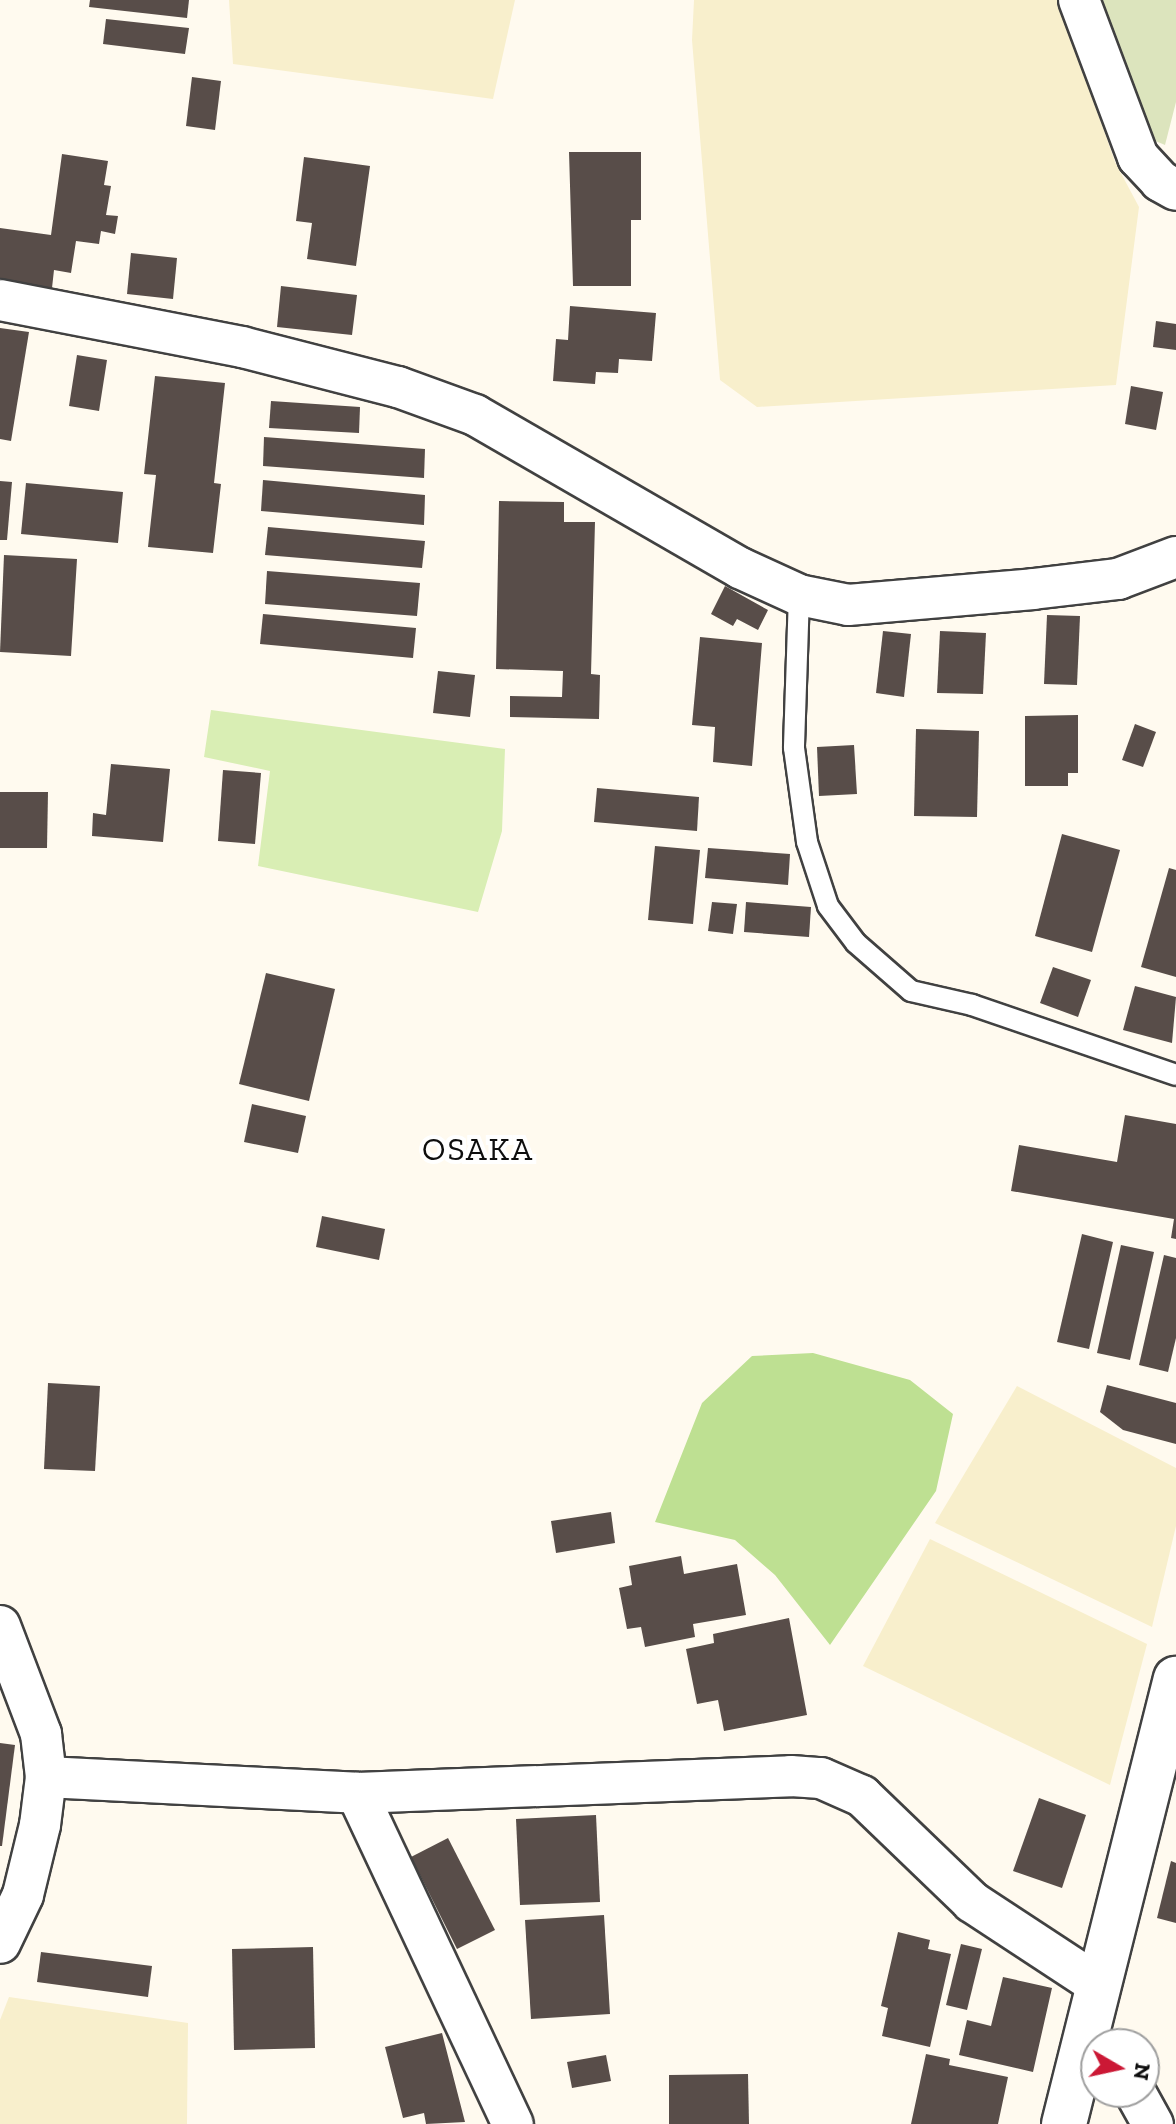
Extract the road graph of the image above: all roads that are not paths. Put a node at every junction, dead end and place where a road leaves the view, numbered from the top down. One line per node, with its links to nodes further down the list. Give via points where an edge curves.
1 (1079, 0): 2 (street, via 1138,157)
2 (1176, 190)
3 (0, 300): 5 (street, via 242,347 398,387 462,410 740,568)
4 (1176, 557): 5 (street, via 1118,579 1033,589 848,605)
5 (799, 595): 6 (lane, via 794,748 807,842 828,906 856,943 911,991 972,1005)
6 (1176, 1075)
7 (0, 1626): 9 (street, via 41,1734)
8 (1176, 1679): 12 (street)
9 (46, 1777): 10 (street); 11 (street, via 23,1895)
10 (357, 1793): 12 (street, via 821,1778 862,1796); 13 (street)
11 (0, 1943)
12 (1096, 2017): 14 (street)
13 (513, 2124)
14 (1064, 2124)

